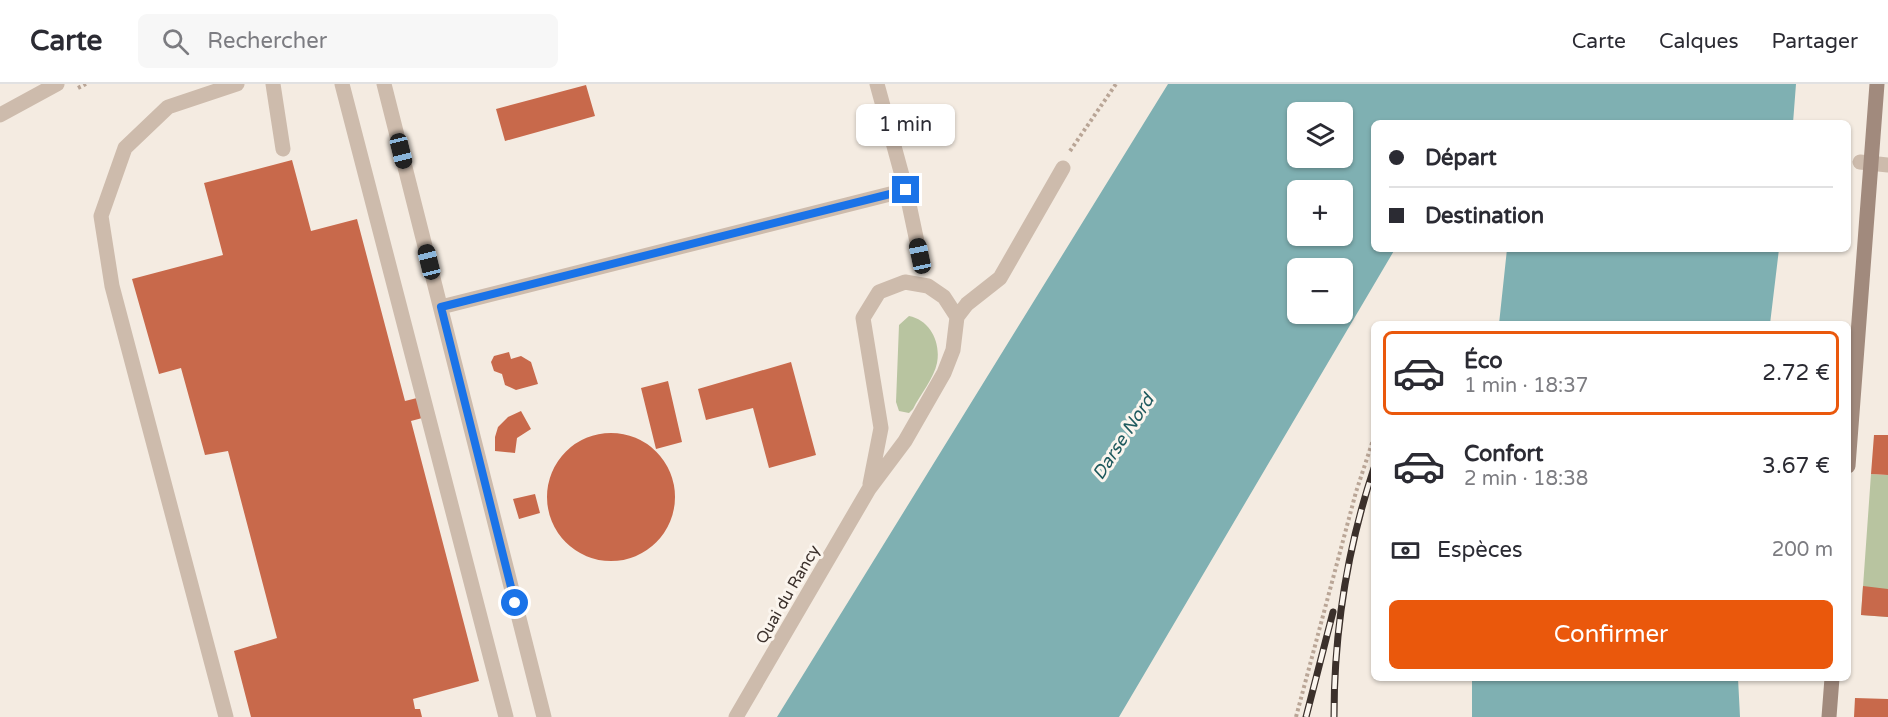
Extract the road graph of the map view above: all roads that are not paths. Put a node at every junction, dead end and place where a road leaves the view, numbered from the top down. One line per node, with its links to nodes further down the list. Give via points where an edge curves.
1 (57, 84): 8 (street)
2 (237, 84): 20 (street, via 168,107 125,148 101,216 112,286)
3 (273, 84): 9 (street)
4 (384, 84): 15 (street)
5 (877, 84): 13 (street)
6 (1877, 84): 11 (street)
7 (340, 85): 21 (street)
8 (0, 115)
9 (283, 149)
10 (1065, 161): 16 (street, via 1000,278)
11 (1865, 163): 12 (street); 17 (street)
12 (1888, 165)
13 (906, 190): 14 (street); 15 (street)
14 (920, 256)
15 (441, 307): 22 (street)
16 (957, 317): 18 (street, Quai du Rancy, via 953,350 944,373 905,441); 18 (street, Quai du Rancy, via 944,297 928,286 905,282 879,292 863,318 881,429)
17 (1851, 413)
18 (869, 489): 23 (street, Quai du Rancy)
19 (1832, 681): 24 (street)
20 (226, 717)
21 (506, 717)
22 (544, 717)
23 (736, 717)
24 (1829, 717)

